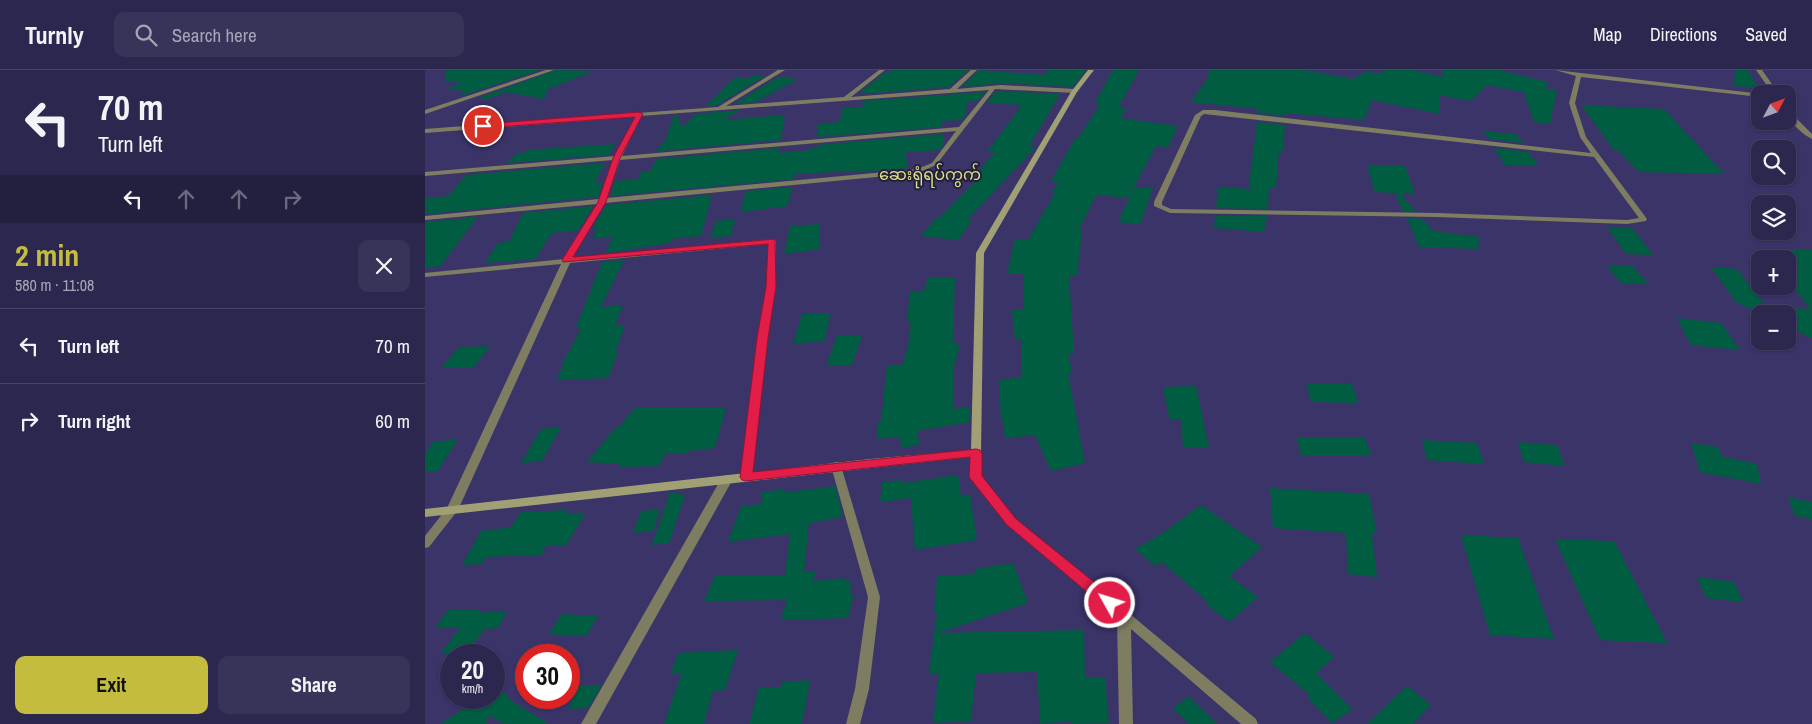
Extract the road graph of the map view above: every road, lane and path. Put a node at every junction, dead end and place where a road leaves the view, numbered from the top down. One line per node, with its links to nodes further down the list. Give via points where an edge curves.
1 (551, 70): 16 (street)
2 (782, 70): 15 (street)
3 (882, 70): 14 (street)
4 (974, 70): 11 (street)
5 (1091, 70): 12 (street)
6 (1558, 70): 8 (street)
7 (1759, 70): 9 (street)
8 (1579, 74): 13 (street); 22 (street, via 1572,103 1583,138)
9 (1770, 85)
10 (994, 87): 11 (street); 12 (street); 19 (street)
11 (952, 90): 14 (street)
12 (1075, 91): 29 (street, via 980,253)
13 (1751, 95)
14 (845, 98): 15 (street)
15 (719, 108): 17 (street)
16 (425, 112)
17 (639, 114): 20 (street); 23 (street)
18 (1796, 122): 21 (street)
19 (961, 129): 23 (street); 25 (street, via 934,164 918,171)
20 (425, 131)
21 (1812, 136)
22 (1595, 154): 22 (street, via 1643,219 1627,222 1170,211 1158,206 1197,115 1207,112)
23 (617, 158): 24 (street); 25 (street)
24 (425, 174)
25 (602, 202): 26 (street); 27 (street)
26 (425, 218)
27 (567, 260): 28 (street); 31 (street, via 772,240 771,287); 33 (street)
28 (425, 276)
29 (976, 453): 30 (street); 36 (street, via 975,477 1012,522)
30 (836, 466): 31 (street); 38 (street, via 874,597 862,689)
31 (746, 477): 32 (street)
32 (727, 479): 33 (street); 37 (street)
33 (452, 510): 34 (street); 35 (street)
34 (425, 513)
35 (425, 544)
36 (1124, 615): 39 (street); 40 (street)
37 (588, 724)
38 (853, 724)
39 (1126, 724)
40 (1251, 724)

